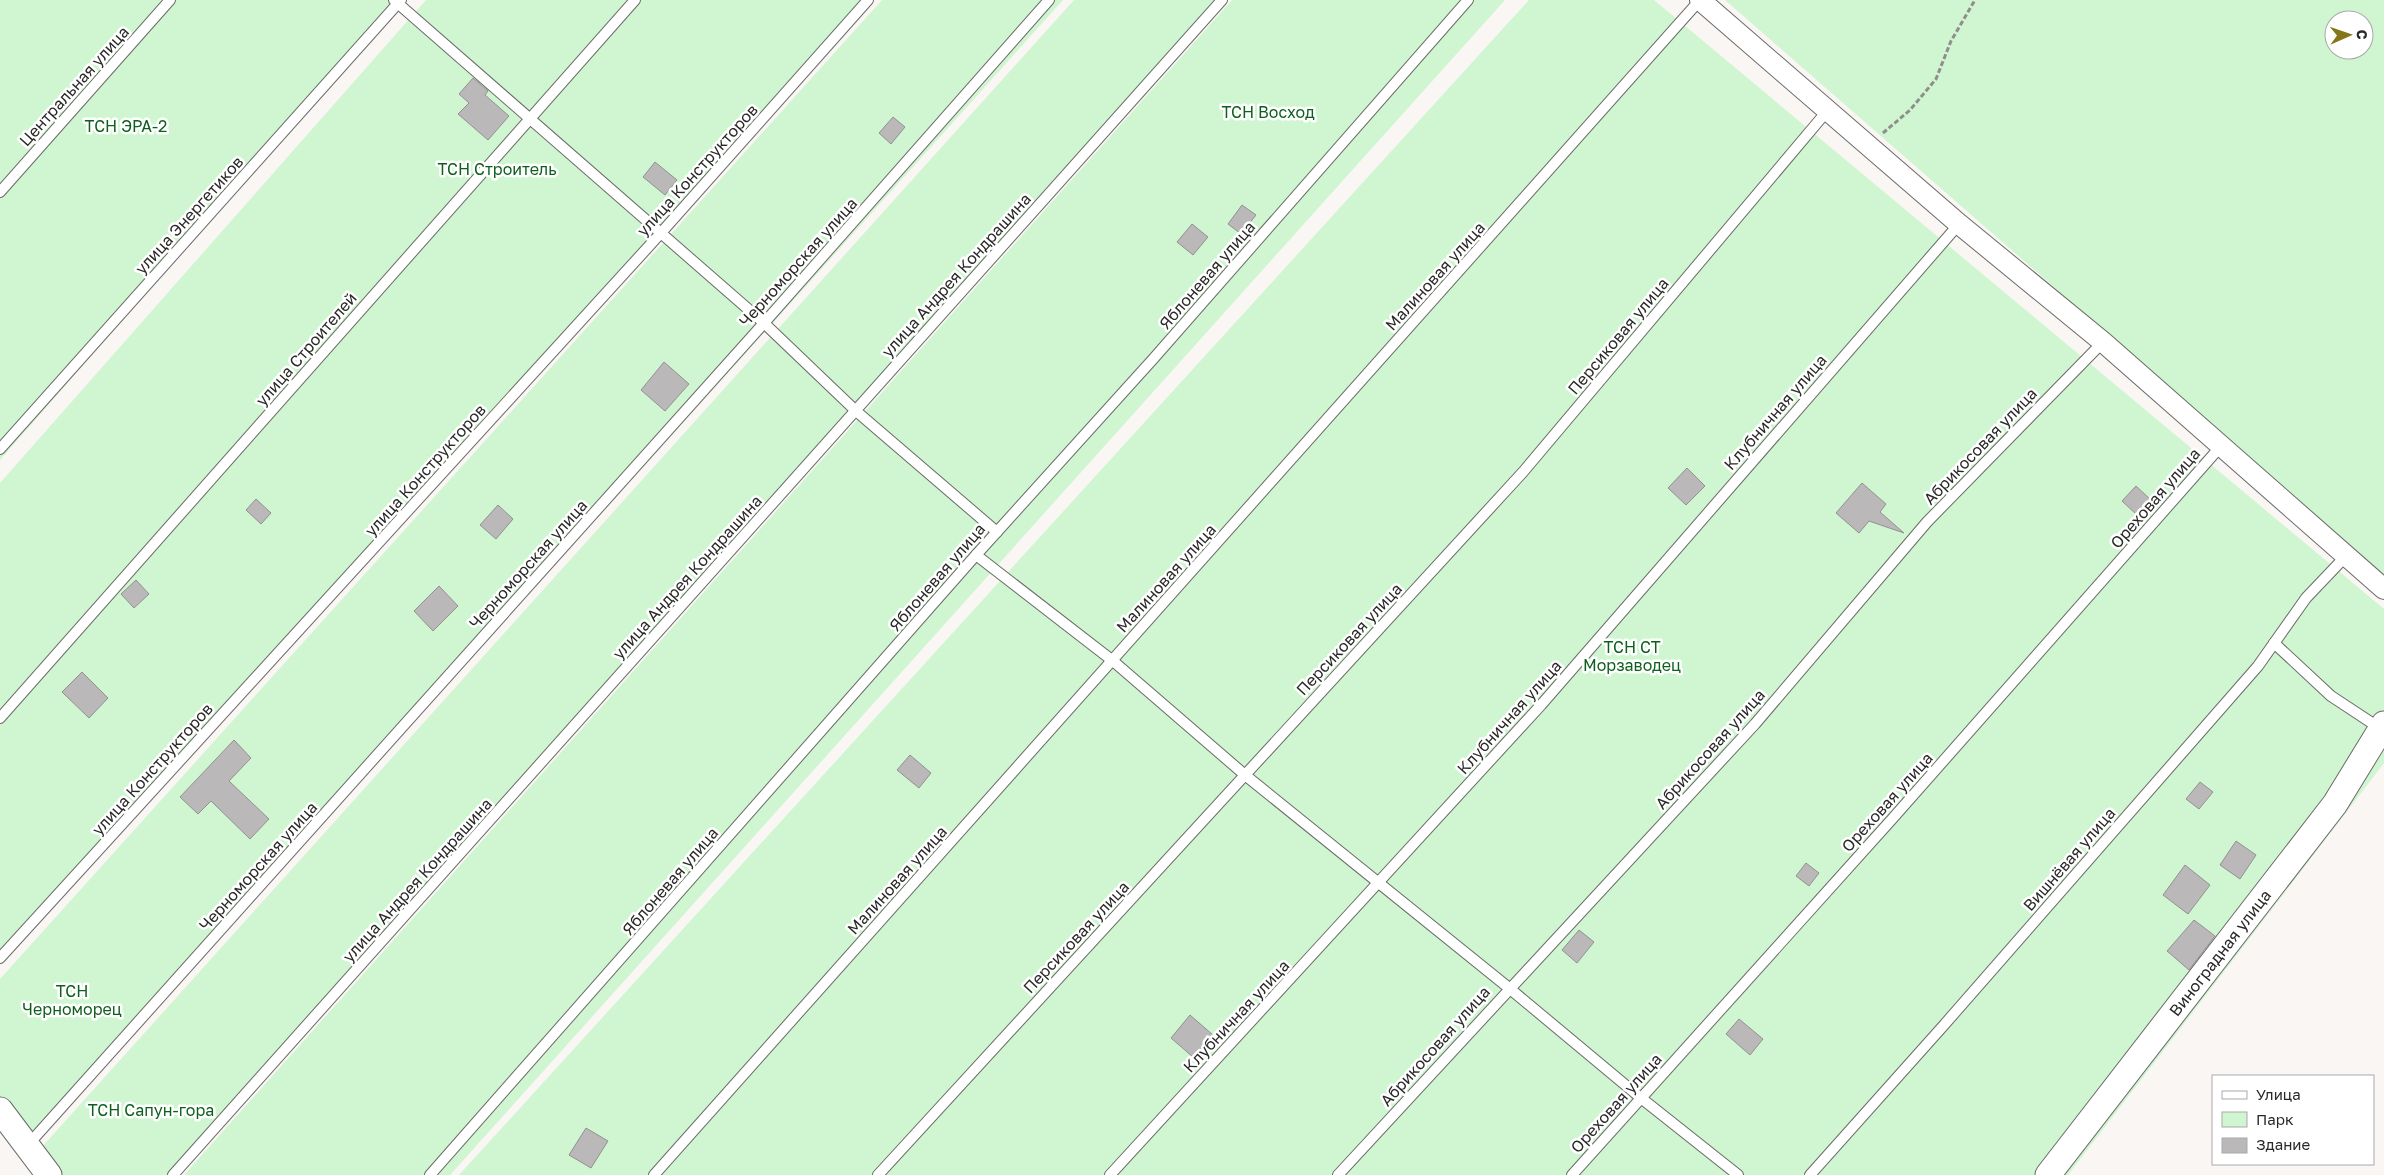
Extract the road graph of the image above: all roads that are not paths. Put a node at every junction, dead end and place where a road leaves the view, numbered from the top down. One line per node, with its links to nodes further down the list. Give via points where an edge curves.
1 (170, 0): 11 (lane, Центральная улица)
2 (635, 0): 10 (lane, улица Строителей)
3 (868, 0): 13 (lane, улица Конструкторов)
4 (1050, 0): 14 (lane, Черноморская улица)
5 (1222, 0): 16 (lane, улица Андрея Кондрашина)
6 (1468, 0): 19 (lane, Яблоневая улица)
7 (1700, 0): 9 (street); 24 (lane, Малиновая улица)
8 (397, 1): 10 (lane); 18 (lane, улица Энергетиков)
9 (1828, 110): 12 (street); 27 (lane, Персиковая улица, via 1523,472)
10 (530, 118): 13 (lane); 25 (lane, улица Строителей)
11 (0, 192)
12 (1959, 224): 15 (street); 28 (lane, Клубничная улица, via 1541,704)
13 (660, 234): 14 (lane); 29 (lane, улица Конструкторов)
14 (764, 323): 16 (lane); 33 (lane, Черноморская улица)
15 (2102, 342): 17 (street); 30 (lane, Абрикосовая улица, via 1927,522 1755,724)
16 (856, 411): 19 (lane); 35 (lane, улица Андрея Кондрашина)
17 (2221, 446): 21 (street); 31 (lane, Ореховая улица)
18 (0, 449)
19 (998, 532): 20 (lane, Яблоневая улица)
20 (976, 555): 24 (lane); 36 (lane, Яблоневая улица)
21 (2345, 557): 22 (street); 23 (lane, Вишнёвая улица, via 2306,598)
22 (2384, 589)
23 (2274, 643): 26 (lane, via 2331,696); 43 (lane, Вишнёвая улица, via 2258,666)
24 (1113, 660): 27 (lane); 37 (lane, Малиновая улица)
25 (0, 718)
26 (2382, 726): 44 (street, Виноградная улица, via 2335,804)
27 (1245, 775): 28 (lane); 38 (lane, Персиковая улица)
28 (1378, 882): 30 (lane); 39 (lane, Клубничная улица)
29 (0, 958)
30 (1509, 988): 31 (lane); 40 (lane, Абрикосовая улица)
31 (1641, 1098): 41 (lane, Ореховая улица); 42 (lane)
32 (0, 1110): 33 (street)
33 (28, 1146): 34 (street)
34 (49, 1175)
35 (173, 1175)
36 (430, 1175)
37 (654, 1175)
38 (878, 1175)
39 (1110, 1175)
40 (1338, 1175)
41 (1572, 1175)
42 (1738, 1175)
43 (1810, 1175)
44 (2048, 1175)

